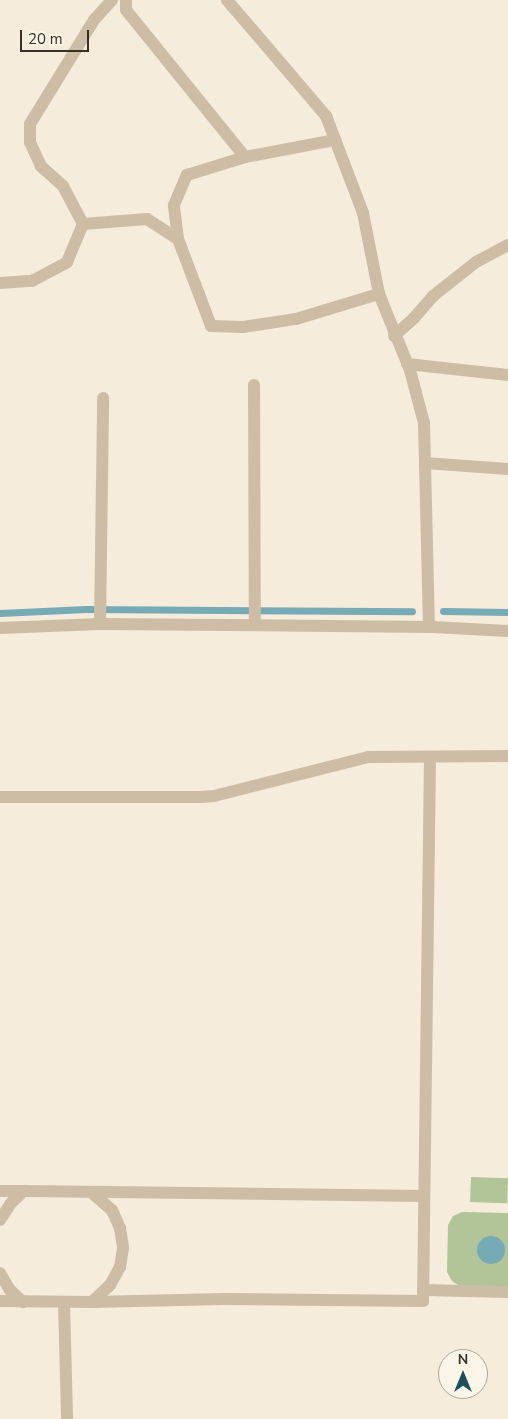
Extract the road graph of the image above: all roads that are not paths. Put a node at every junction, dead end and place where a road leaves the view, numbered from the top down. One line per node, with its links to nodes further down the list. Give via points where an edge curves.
1 (112, 0): 6 (street, via 94,20 30,124 30,142 41,166 62,186)
2 (126, 0): 5 (street, via 126,10)
3 (227, 0): 4 (street, via 326,116)
4 (335, 140): 5 (street); 10 (street, via 363,213)
5 (245, 157): 7 (street, via 187,175 174,205)
6 (83, 224): 7 (street, via 147,219); 9 (street, via 67,262 32,281)
7 (178, 239): 10 (street, via 211,326 243,326 296,319)
8 (508, 245): 11 (street, via 476,262 432,296)
9 (0, 284)
10 (379, 294): 11 (street)
11 (394, 336): 12 (street)
12 (407, 364): 13 (street); 16 (street, via 424,423)
13 (508, 376)
14 (254, 385): 19 (street)
15 (103, 398): 18 (street)
16 (425, 463): 17 (street); 20 (street)
17 (508, 469)
18 (100, 614): 19 (street); 21 (street)
19 (256, 615): 20 (street)
20 (429, 627): 22 (street)
21 (0, 628)
22 (508, 630)
23 (508, 756): 24 (street)
24 (430, 758): 25 (street, via 368,757 214,796); 29 (street)
25 (0, 797)
26 (0, 1191): 27 (street)
27 (24, 1191): 28 (street); 30 (street)
28 (91, 1192): 29 (street); 37 (street, via 112,1210 120,1228 123,1248 120,1267 110,1285)
29 (424, 1196): 32 (street)
30 (0, 1220)
31 (0, 1273): 35 (street, via 10,1290)
32 (423, 1290): 33 (street); 37 (street, via 423,1301 224,1299)
33 (508, 1292)
34 (0, 1301): 35 (street)
35 (23, 1302): 36 (street)
36 (64, 1302): 37 (street); 38 (street)
37 (92, 1302)
38 (67, 1419)

